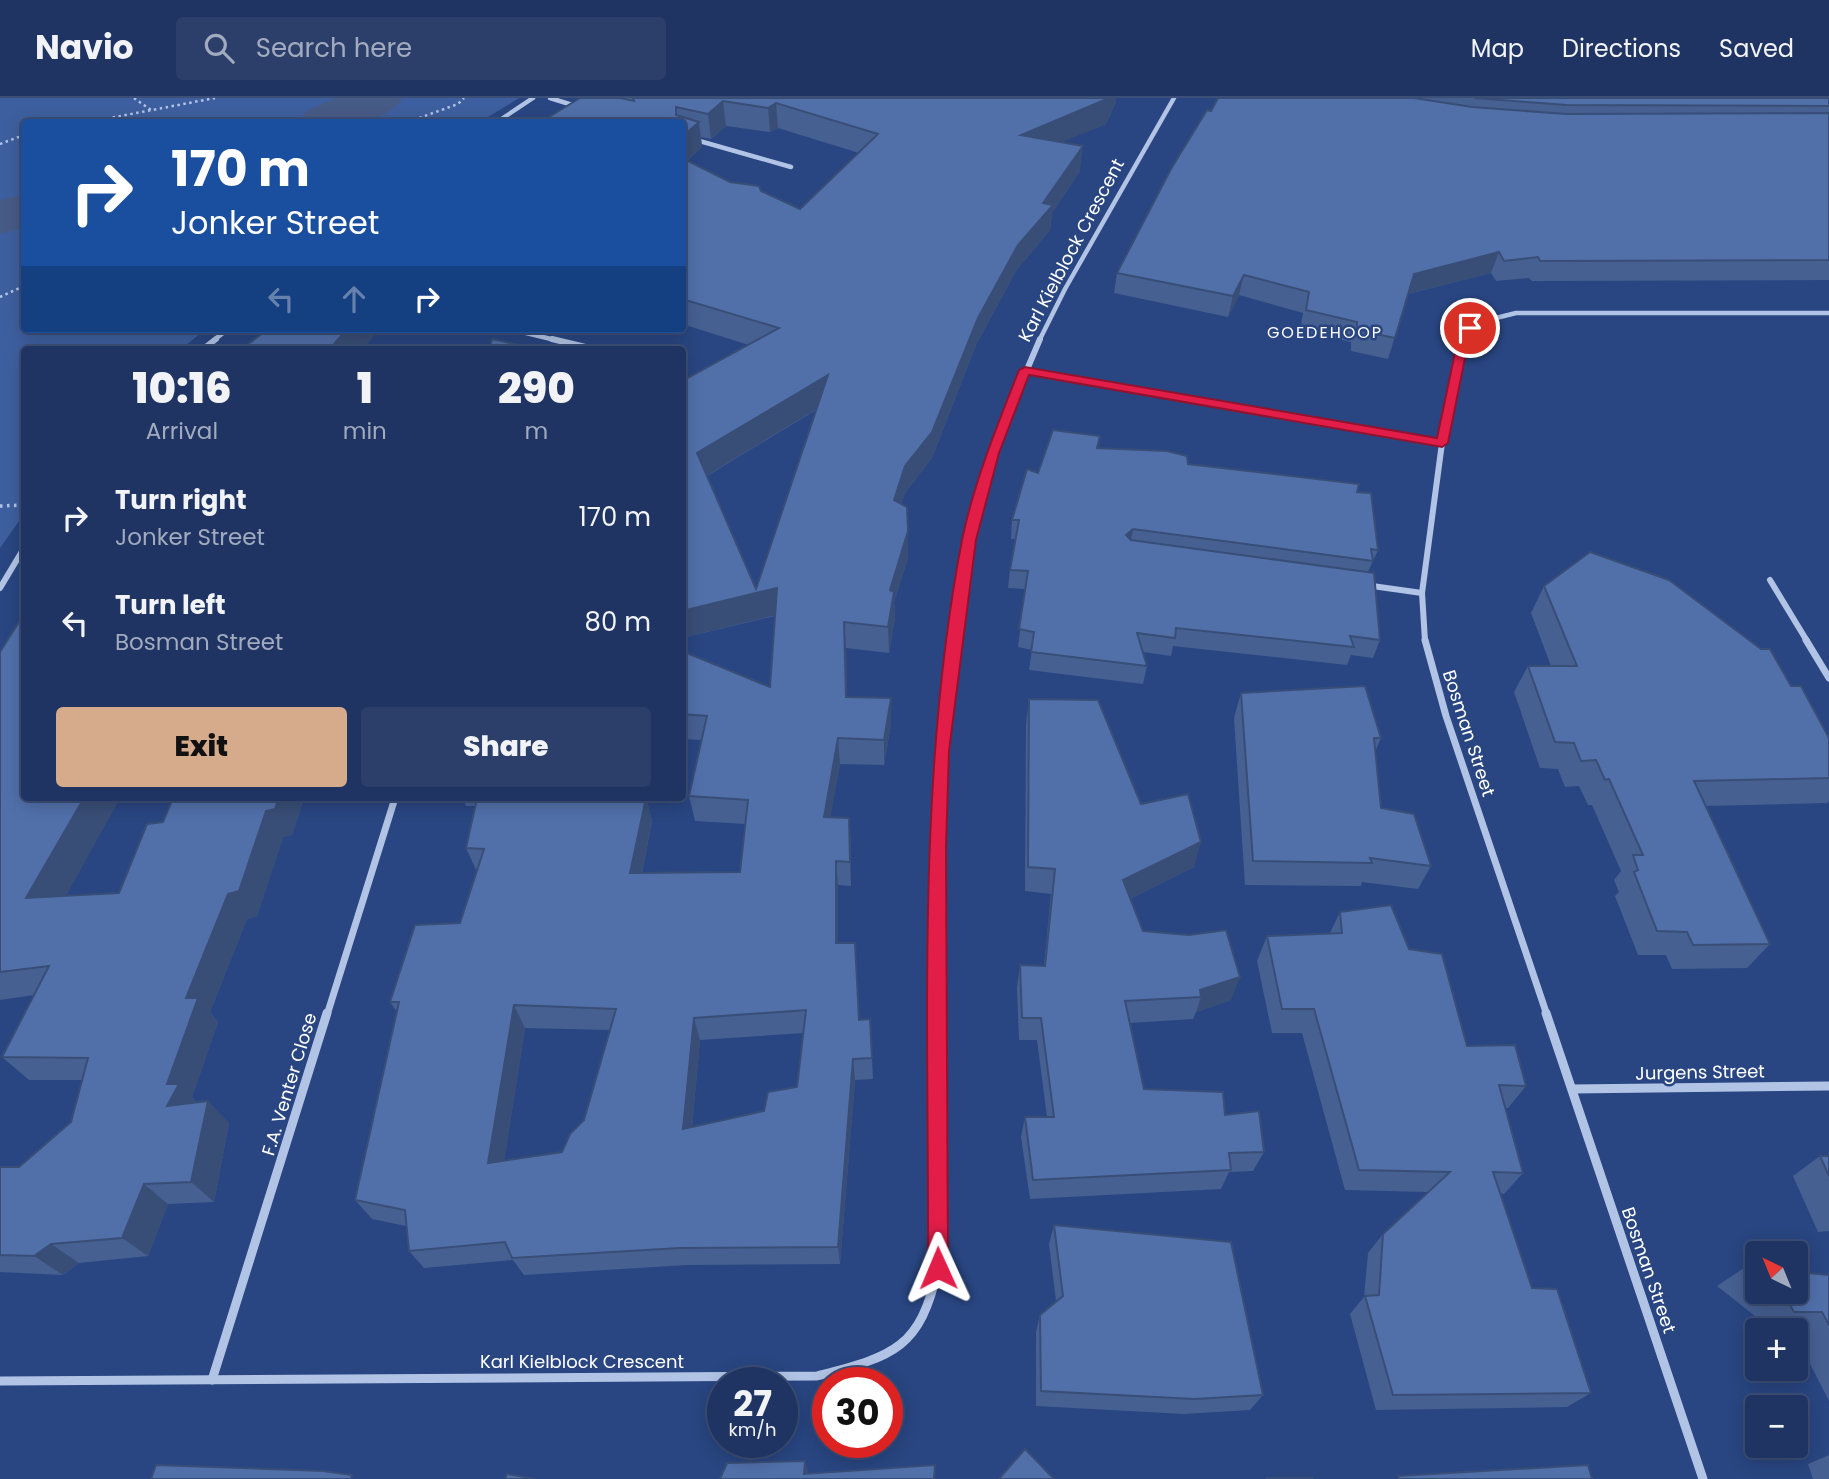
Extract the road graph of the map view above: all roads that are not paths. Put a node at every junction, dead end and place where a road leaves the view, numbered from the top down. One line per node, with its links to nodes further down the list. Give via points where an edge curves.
1 (533, 98): 5 (street)
2 (550, 98): 4 (street)
3 (1174, 98): 13 (street, Karl Kielblock Crescent, via 1065,289)
4 (583, 108)
5 (502, 119)
6 (686, 137): 7 (street)
7 (791, 167)
8 (1829, 313): 14 (street, Bosman Street, via 1526,312 1491,317 1465,335)
9 (223, 333): 11 (street)
10 (527, 333): 12 (street)
11 (207, 346)
12 (581, 346)
13 (1025, 370): 14 (street); 24 (street, Karl Kielblock Crescent, via 992,453 969,540 941,751 938,1268 928,1311 904,1344 865,1363 817,1376)
14 (1442, 443): 19 (street, Bosman Street)
15 (21, 553): 18 (street)
16 (1770, 579): 20 (street)
17 (1355, 584): 19 (street)
18 (0, 588)
19 (1422, 593): 23 (street, Bosman Street, via 1426,650)
20 (1829, 678)
21 (394, 801): 24 (street, F.A. Venter Close)
22 (1829, 1086): 23 (street, Jurgens Street)
23 (1572, 1090): 26 (street, Bosman Street)
24 (212, 1380): 25 (street, Karl Kielblock Crescent)
25 (0, 1381)
26 (1703, 1479)

